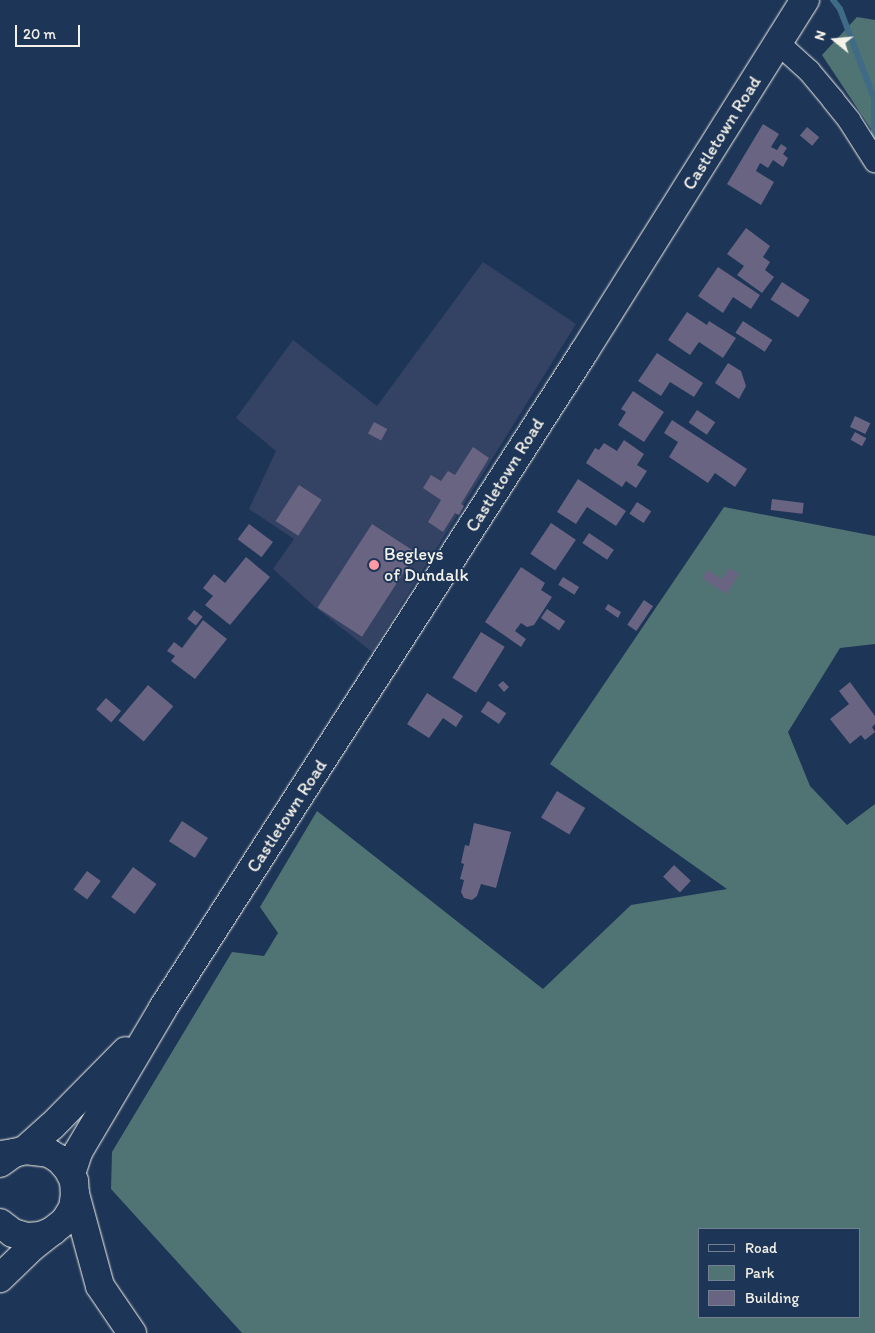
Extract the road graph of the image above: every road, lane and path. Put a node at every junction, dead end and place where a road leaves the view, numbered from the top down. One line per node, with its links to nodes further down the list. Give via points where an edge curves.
1 (805, 0): 2 (main road, Castletown Road)
2 (778, 43): 3 (street, via 833,100); 4 (main road, Castletown Road)
3 (875, 160)
4 (153, 1024): 5 (main road, Castletown Road, via 52,1126); 6 (main road, Castletown Road, via 78,1152)
5 (10, 1155): 6 (main road, via 49,1152 59,1159)
6 (73, 1184): 8 (main road, Castletown Road, via 72,1208); 10 (main road, via 100,1286)
7 (0, 1223): 8 (main road, via 13,1233 27,1236 42,1236)
8 (55, 1230): 9 (main road, Castletown Road)
9 (0, 1278)
10 (132, 1333)

